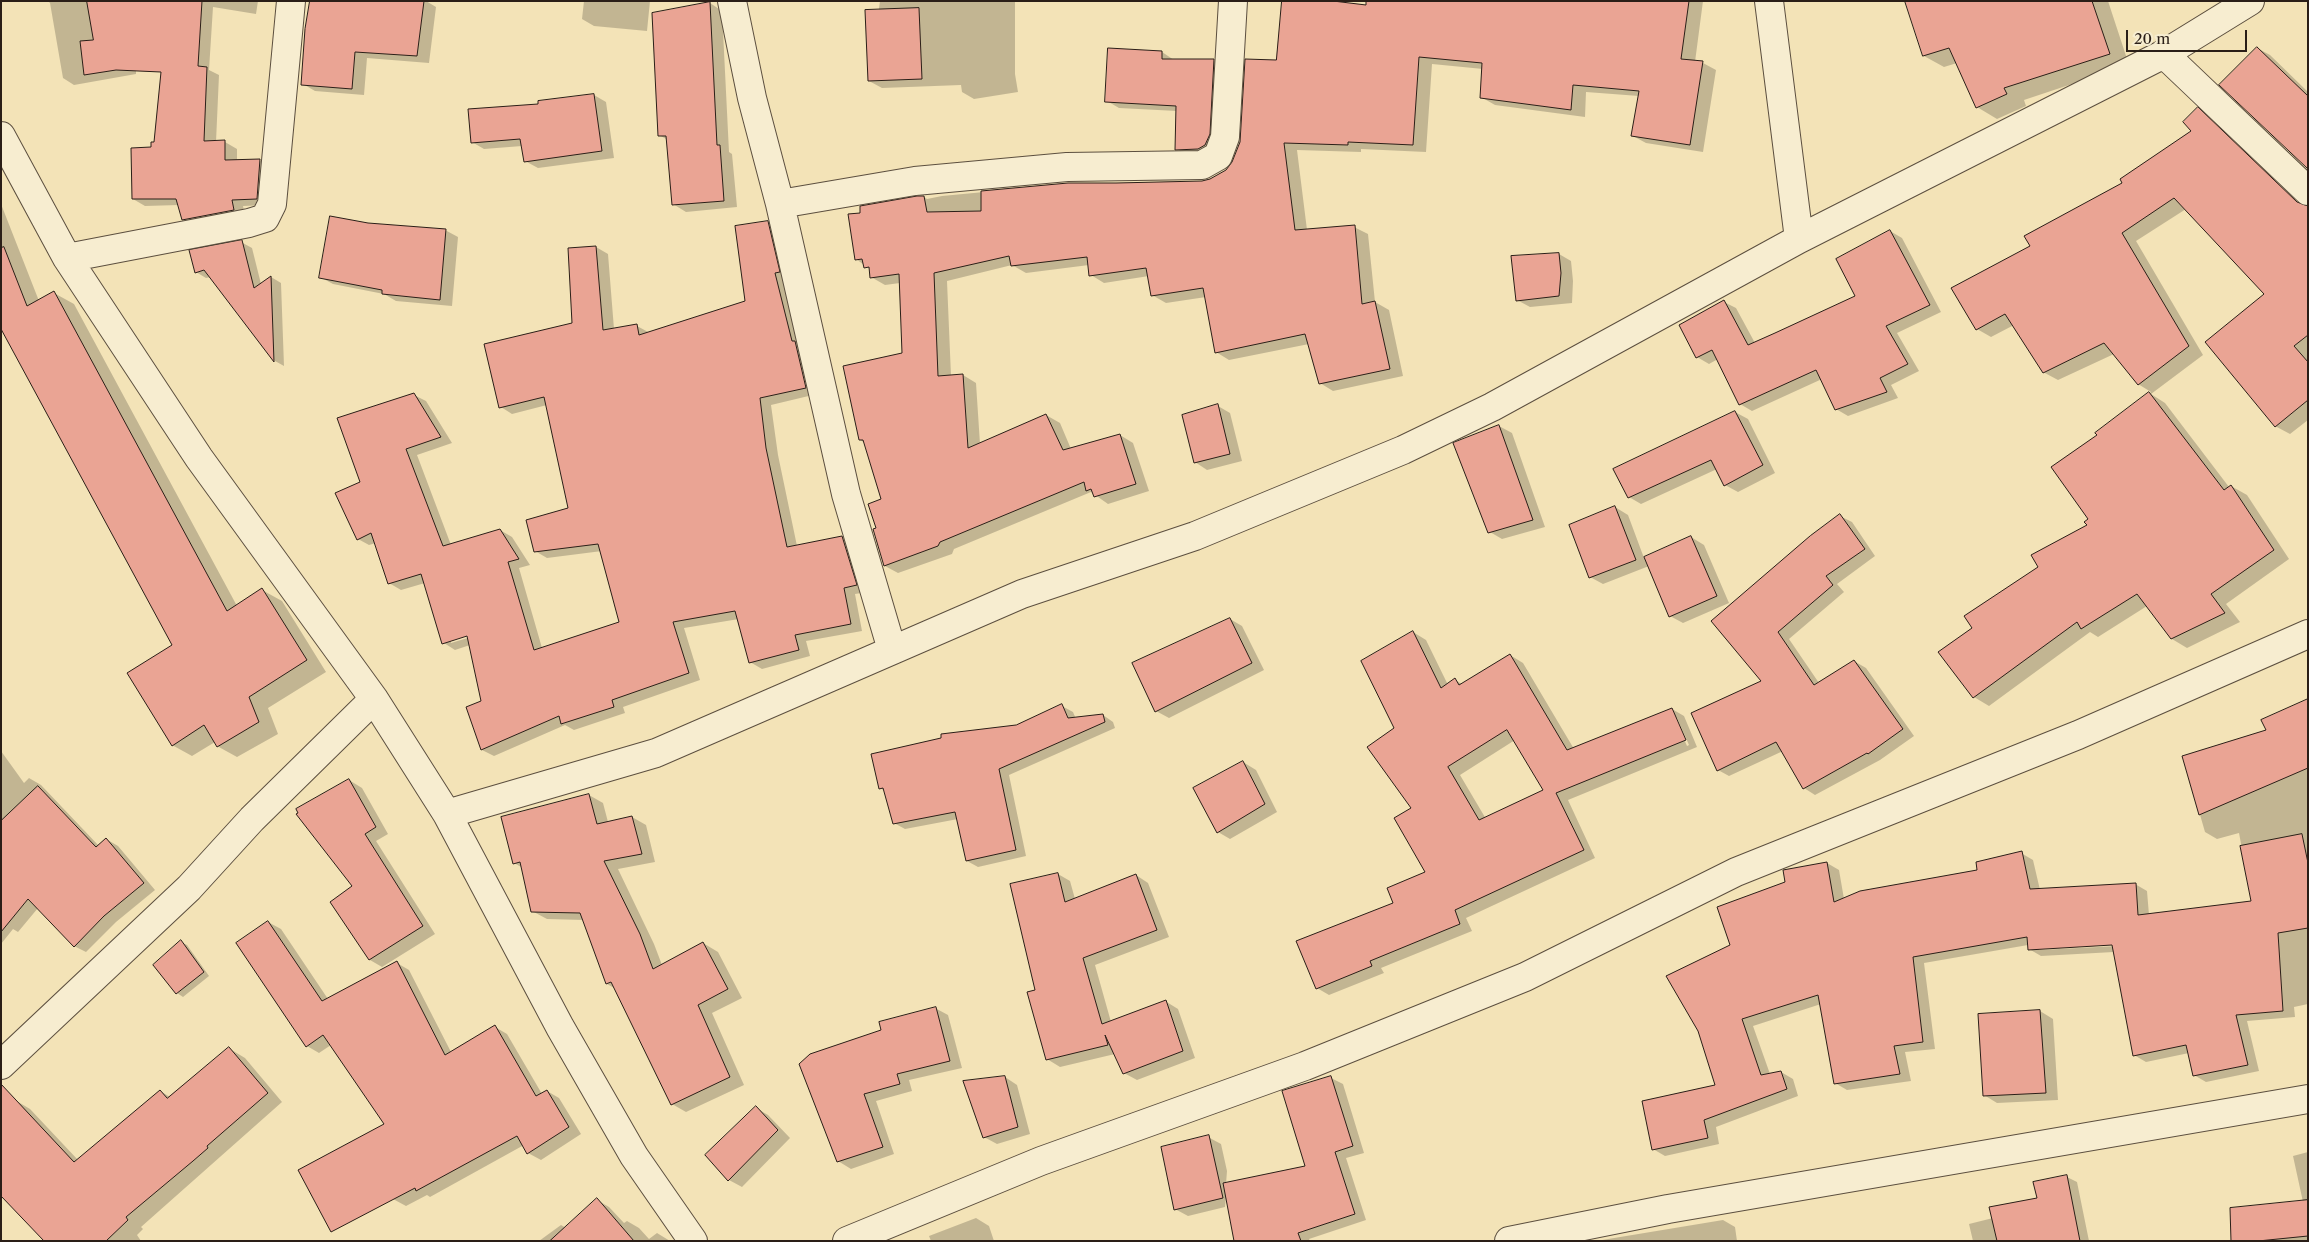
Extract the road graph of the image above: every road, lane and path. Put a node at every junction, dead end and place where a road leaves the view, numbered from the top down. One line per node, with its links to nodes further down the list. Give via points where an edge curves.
1 (291, 1): 11 (street, via 272,204 265,218)
2 (732, 1): 9 (street, via 752,98)
3 (1233, 1): 9 (street, via 1225,137 1218,156 1202,164 1067,167 916,181)
4 (1769, 1): 10 (street)
5 (2250, 1): 6 (street)
6 (2164, 54): 8 (street); 10 (street)
7 (1, 136): 11 (street)
8 (2308, 191)
9 (780, 204): 13 (street, via 846,494)
10 (1799, 239): 13 (street, via 1492,407 1403,450 1195,536 1022,594)
11 (67, 258): 14 (street, via 199,458)
12 (2308, 634): 19 (street, via 2078,734 1736,872 1525,977 1305,1066 1041,1162)
13 (892, 650): 15 (street, via 656,753)
14 (374, 699): 15 (street); 16 (street, via 252,819 189,888)
15 (447, 814): 18 (street, via 560,1027 634,1156)
16 (1, 1065)
17 (2308, 1099): 20 (street, via 1677,1207)
18 (693, 1241)
19 (847, 1241)
20 (1509, 1241)

